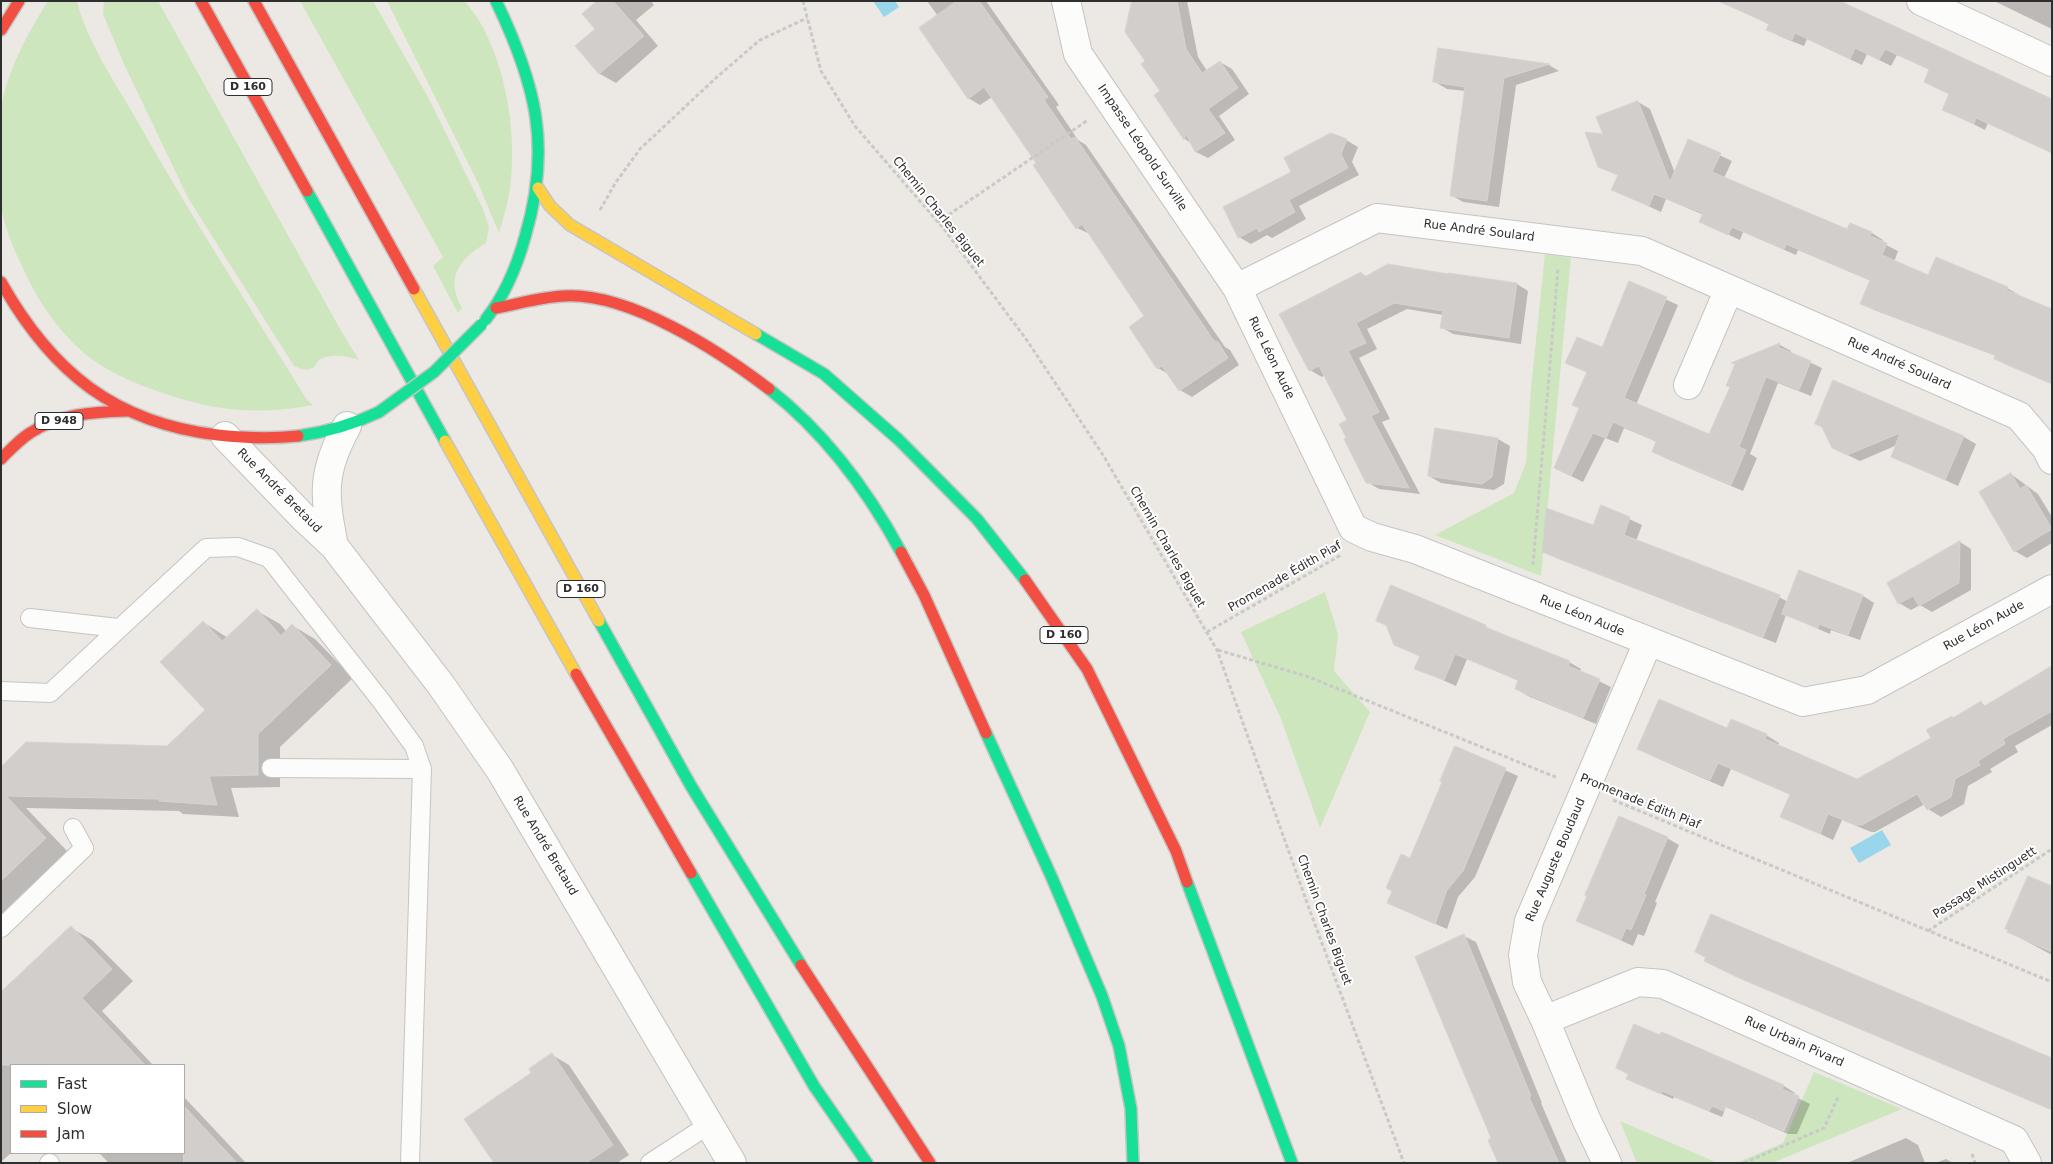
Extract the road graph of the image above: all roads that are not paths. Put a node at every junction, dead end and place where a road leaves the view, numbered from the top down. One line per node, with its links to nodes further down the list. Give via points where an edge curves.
1 (19, 1): 7 (highway)
2 (201, 1): 35 (highway, D 160, via 546,623 814,1086)
3 (254, 1): 36 (highway, D 160, via 690,786 858,1056)
4 (496, 1): 9 (highway, via 508,24 533,103 540,144)
5 (1066, 1): 11 (street, Impasse Léopold Surville, via 1078,54)
6 (1921, 1): 8 (street)
7 (1, 30)
8 (2052, 62)
9 (538, 188): 13 (highway, via 515,268); 38 (highway, D 160, via 550,206 570,225 824,374 899,440 977,519 1026,581 1087,669 1176,850)
10 (1, 282): 15 (highway, via 25,322 48,350 96,392)
11 (1237, 288): 12 (street, Rue André Soulard, via 1377,218 1642,251); 24 (street, Rue Léon Aude, via 1354,528)
12 (1729, 289): 14 (street); 19 (street, Rue André Soulard, via 2019,416)
13 (496, 308): 16 (highway, bridge, via 462,348 437,371 378,412); 37 (highway, via 564,296 592,298 617,304 664,323 708,347 791,407 868,496 928,604 1102,996 1118,1046 1131,1109)
14 (1688, 384)
15 (128, 411): 17 (highway, via 167,425); 18 (highway, D 948, via 96,412 52,422 30,433)
16 (347, 426): 17 (highway, via 306,436); 20 (street, Rue André Bretaud, via 326,482 326,504)
17 (225, 436): 20 (street, Rue André Bretaud)
18 (1, 459)
19 (2052, 460)
20 (334, 546): 31 (street, Rue André Bretaud, via 441,685 500,770)
21 (2052, 589): 24 (street, Rue Léon Aude, via 1867,690 1803,702)
22 (30, 618): 23 (lane)
23 (118, 628): 25 (lane, via 50,693); 27 (lane, via 206,548 238,547 269,558 414,746)
24 (1648, 642): 30 (street, Rue Auguste Boudaud, via 1530,920 1522,955 1527,982)
25 (1, 691)
26 (271, 768): 27 (lane)
27 (422, 769): 32 (lane)
28 (73, 828): 29 (lane, via 84,848)
29 (1, 928)
30 (1545, 1020): 39 (street, Rue Auguste Boudaud); 40 (street, Rue Urbain Pivard, via 1638,982 1663,984 2014,1140)
31 (710, 1124): 33 (lane); 34 (street, Rue André Bretaud)
32 (410, 1163)
33 (650, 1163)
34 (732, 1163)
35 (867, 1163)
36 (930, 1163)
37 (1133, 1163)
38 (1292, 1163)
39 (1607, 1163)
40 (2027, 1163)

